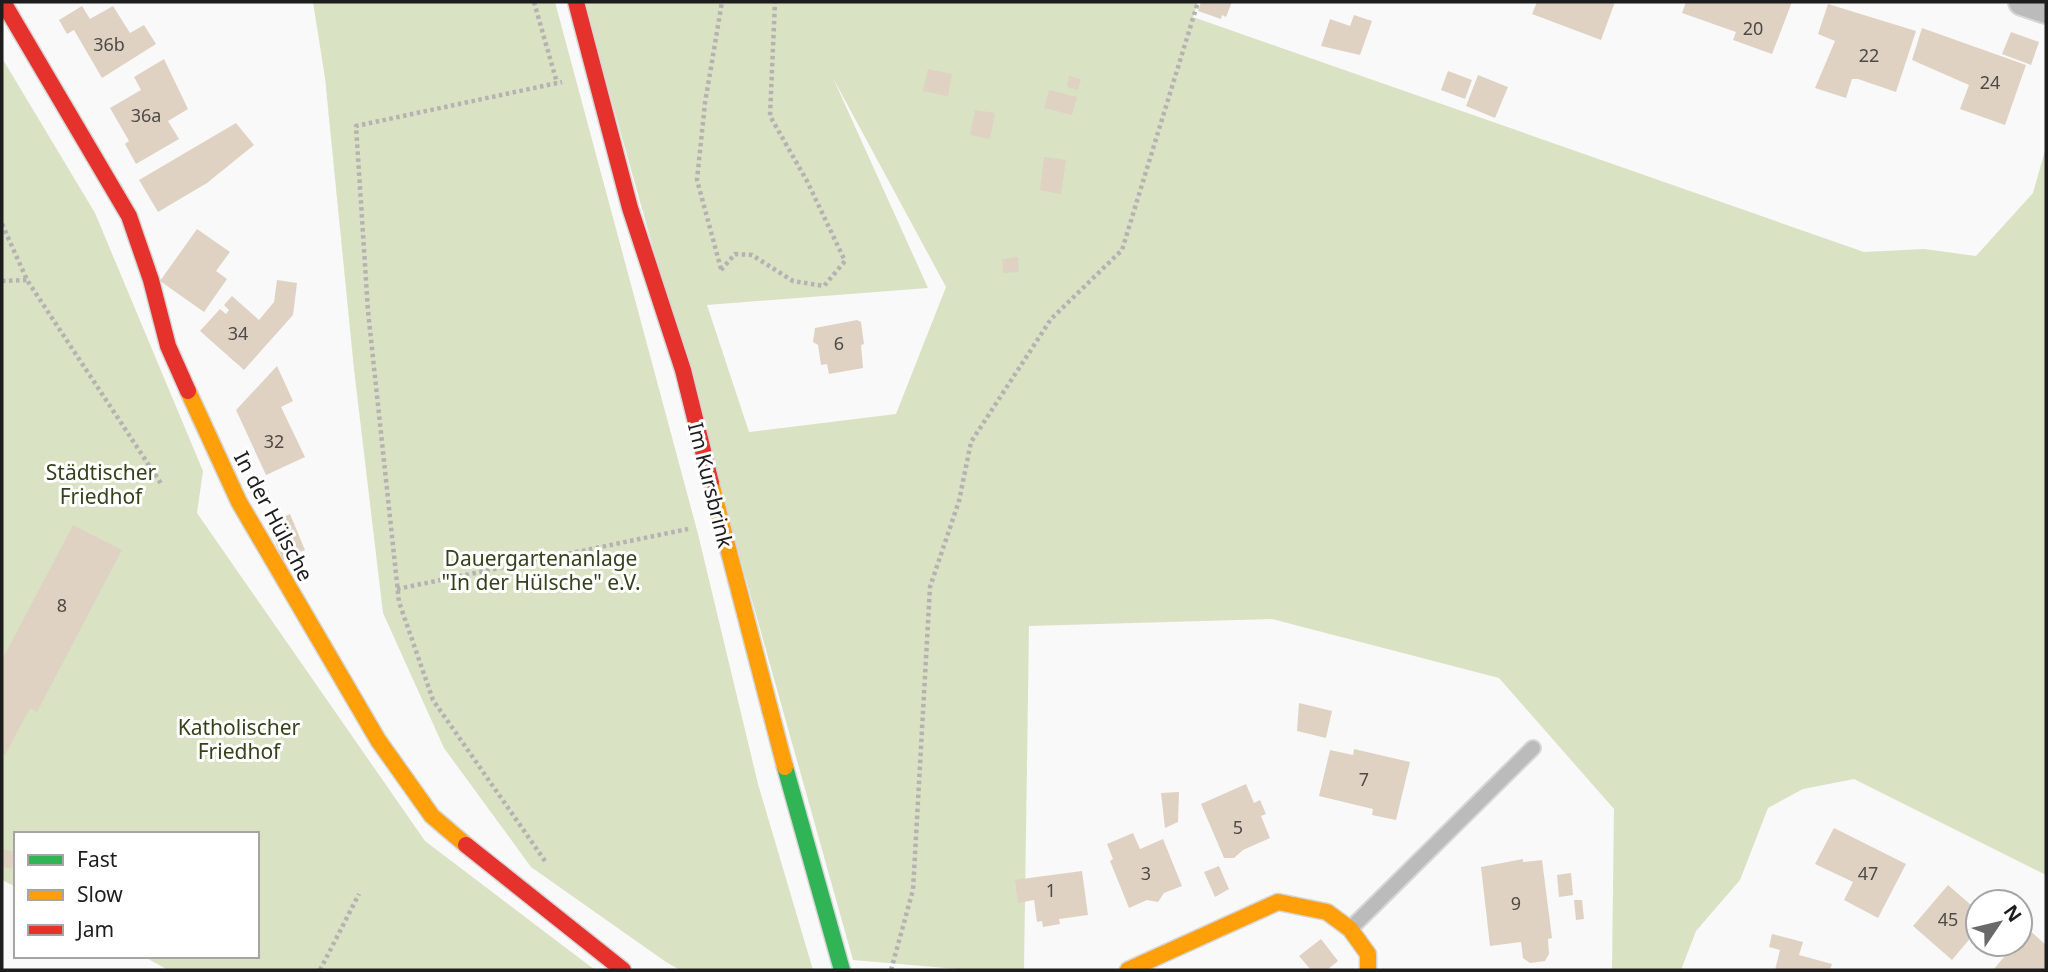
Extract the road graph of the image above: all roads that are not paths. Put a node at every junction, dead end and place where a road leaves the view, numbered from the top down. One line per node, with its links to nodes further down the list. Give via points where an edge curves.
1 (3, 2): 7 (street, In der Hülsche, via 129,216 168,346 239,502 378,740 432,816)
2 (576, 2): 8 (street, Im Kursbrink, via 630,208 683,370 792,799)
3 (2022, 2): 4 (street)
4 (2046, 10)
5 (1533, 748): 6 (lane)
6 (1350, 929): 9 (street, via 1327,912 1278,902); 10 (street, via 1368,954)
7 (623, 970)
8 (842, 970)
9 (1128, 970)
10 (1368, 970)

